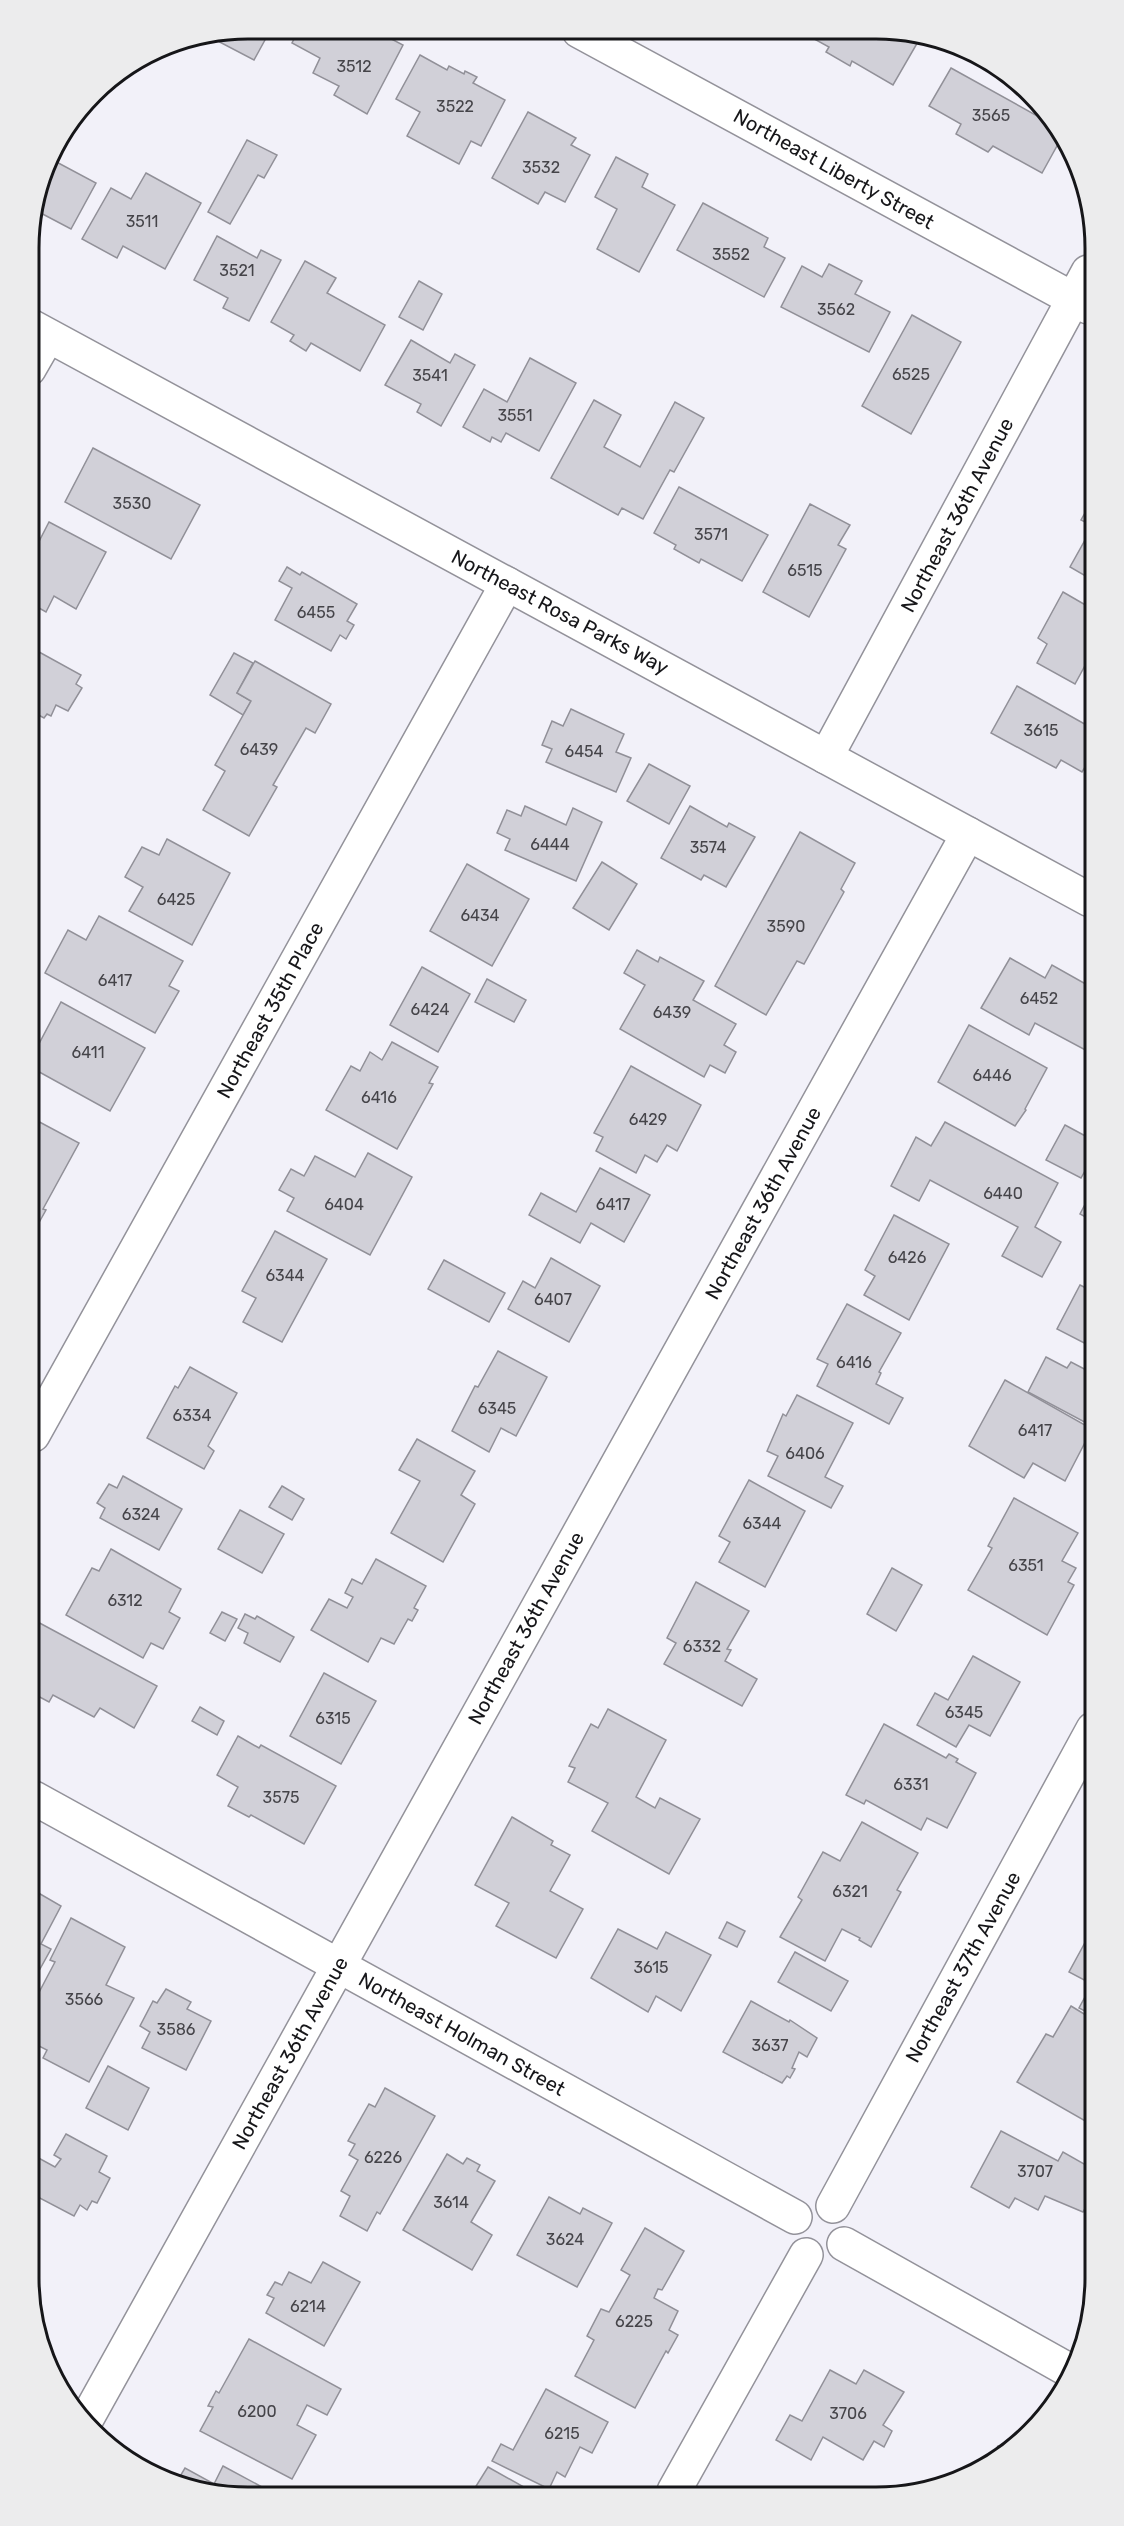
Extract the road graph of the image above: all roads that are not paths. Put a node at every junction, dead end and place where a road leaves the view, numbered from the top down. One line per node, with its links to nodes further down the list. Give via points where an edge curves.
1 (594, 39): 2 (street, Northeast Liberty Street)
2 (1083, 293): 5 (street, Northeast 36th Avenue)
3 (39, 330): 4 (street, Northeast Rosa Parks Way)
4 (507, 584): 5 (street, Northeast Rosa Parks Way); 8 (street, Northeast 35th Place)
5 (826, 757): 6 (street, Northeast Rosa Parks Way)
6 (968, 834): 7 (street, Northeast Rosa Parks Way); 11 (street, Northeast 36th Avenue)
7 (1085, 897)
8 (39, 1424)
9 (1085, 1744): 12 (street, Northeast 37th Avenue)
10 (39, 1801): 11 (street, Northeast Holman Street)
11 (339, 1966): 13 (street, Northeast Holman Street); 17 (street, Northeast 36th Avenue)
12 (833, 2206): 13 (street, via 812,2203); 14 (street, via 846,2222)
13 (795, 2217): 15 (street, via 793,2239)
14 (844, 2244): 15 (street, via 827,2257); 16 (street)
15 (806, 2255): 18 (street)
16 (1064, 2368)
17 (90, 2414)
18 (676, 2487)

